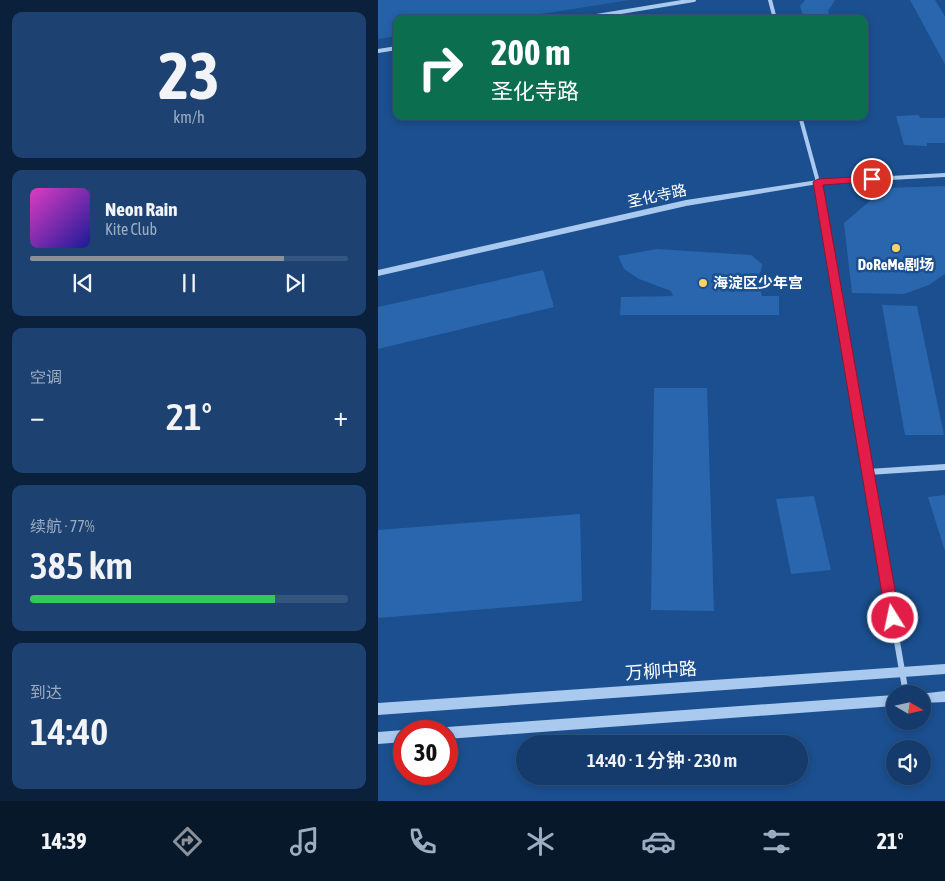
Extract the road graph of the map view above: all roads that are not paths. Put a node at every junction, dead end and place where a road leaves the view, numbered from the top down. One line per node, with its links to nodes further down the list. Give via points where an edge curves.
1 (694, 0): 3 (street)
2 (770, 0): 4 (street)
3 (602, 15)
4 (773, 15)
5 (393, 49): 6 (street)
6 (378, 51)
7 (801, 120): 9 (street)
8 (946, 175): 9 (street, 圣化寺路)
9 (818, 182): 10 (street, 圣化寺路, via 686,203); 12 (street)
10 (378, 273)
11 (946, 468): 12 (street)
12 (868, 472): 14 (street)
13 (946, 669): 14 (street, 万柳中路)
14 (902, 672): 15 (street); 19 (street, 万柳中路)
15 (904, 685)
16 (946, 696): 17 (street)
17 (931, 697)
18 (886, 701): 20 (street)
19 (378, 708)
20 (458, 732)
21 (393, 737): 22 (street)
22 (378, 738)

